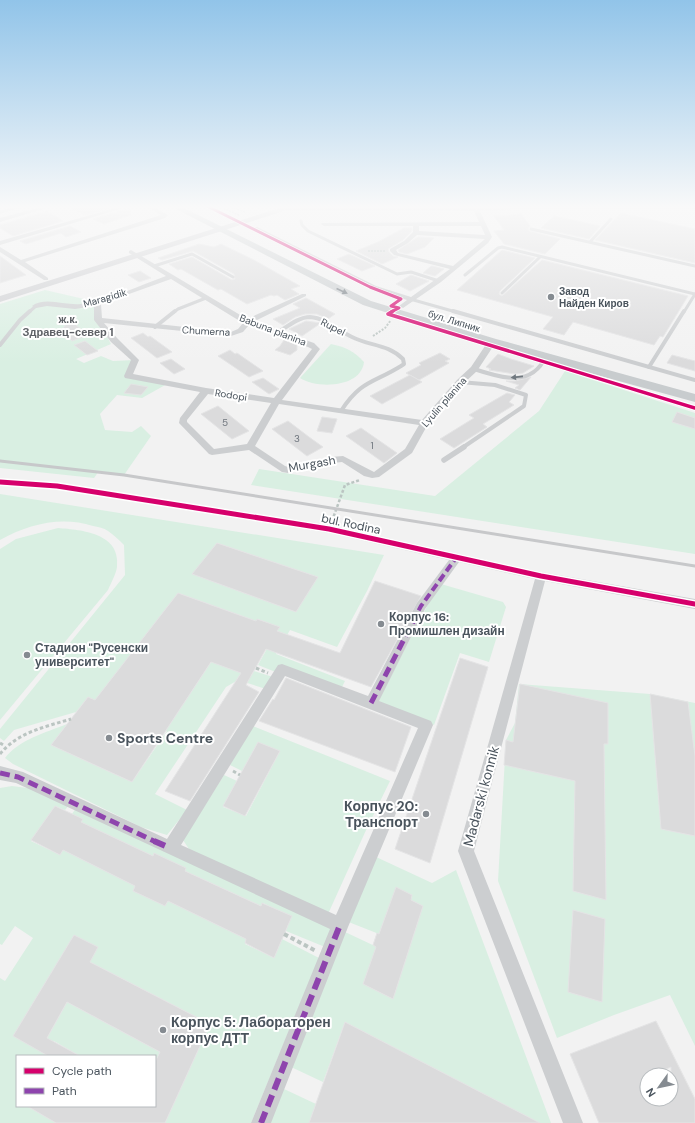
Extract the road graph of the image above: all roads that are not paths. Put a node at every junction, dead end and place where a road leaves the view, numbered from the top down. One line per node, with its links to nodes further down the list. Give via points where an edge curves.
1 (14, 258): 17 (street)
2 (31, 258): 17 (street)
3 (118, 258): 24 (main road)
4 (121, 258): 31 (main road)
5 (141, 258): 18 (street, Babuna planina)
6 (178, 258): 18 (lane)
7 (200, 258): 23 (lane)
8 (293, 258): 34 (main road, бул. Липник, via 360,300)
9 (316, 258): 34 (street, via 374,287)
10 (366, 258): 25 (lane, via 397,274 411,272)
11 (414, 258): 20 (street)
12 (466, 258): 20 (street)
13 (485, 258): 21 (lane)
14 (539, 258): 27 (lane)
15 (546, 258): 28 (lane)
16 (662, 258): 19 (lane)
17 (20, 262): 24 (street)
18 (154, 266): 22 (street, Babuna planina)
19 (695, 266)
20 (454, 268): 25 (street)
21 (465, 275)
22 (172, 276): 30 (street, Babuna planina); 32 (street, Maragidik)
23 (233, 277)
24 (46, 279): 26 (main road)
25 (439, 281): 34 (street)
26 (0, 293)
27 (502, 293)
28 (695, 294): 42 (lane)
29 (304, 295): 36 (street, Chumerna)
30 (206, 298): 36 (street, Babuna planina); 37 (lane, via 178,309)
31 (0, 299)
32 (97, 302): 33 (street, Maragidik, via 80,306 44,303); 35 (street)
33 (36, 306): 40 (lane, via 20,320)
34 (400, 310): 39 (main road, бул. Липник); 42 (lane); 47 (main road, бул. Липник)
35 (98, 320): 37 (street, Chumerna); 46 (street, Rodopi, via 114,340 136,360 128,376)
36 (246, 322): 37 (street, Chumerna, via 244,328 230,334); 38 (street, Babuna planina)
37 (155, 327)
38 (277, 333): 49 (street, Babuna planina, via 316,349); 50 (lane, Rupel, via 302,319 320,319 358,340 368,341 398,354 403,359 404,364 351,395)
39 (492, 342): 41 (main road, бул. Липник); 43 (street, Lyulin planina)
40 (0, 345)
41 (546, 356): 43 (lane, one-way to 43, via 540,369 527,376 495,376); 48 (main road, бул. Липник)
42 (649, 367): 44 (lane)
43 (474, 369): 45 (street, Lyulin planina)
44 (695, 380)
45 (460, 382): 51 (street, Lyulin planina); 53 (lane, via 495,385 526,395 524,406)
46 (206, 391): 49 (street, Rodopi); 52 (street, via 183,422 212,452)
47 (695, 391)
48 (695, 398)
49 (276, 402): 50 (street, Rodopi); 52 (street)
50 (341, 411): 51 (street, Rodopi)
51 (424, 423): 54 (street, Lyulin planina, via 409,451)
52 (250, 447): 54 (street, Murgash, via 282,469 288,470 340,459 370,475)
53 (444, 460)
54 (376, 475)
55 (0, 482): 56 (street, bul. Rodina, via 57,486 329,529)
56 (456, 558): 57 (street, bul. Rodina); 59 (street, via 421,606)
57 (541, 576): 58 (street, bul. Rodina); 64 (street, Madarski konnik, via 466,851)
58 (695, 604)
59 (371, 703): 61 (street, via 282,669); 62 (street, via 426,725)
60 (0, 773): 61 (street, via 18,777)
61 (170, 848): 62 (street)
62 (340, 925): 63 (street)
63 (261, 1123)
64 (573, 1123)

